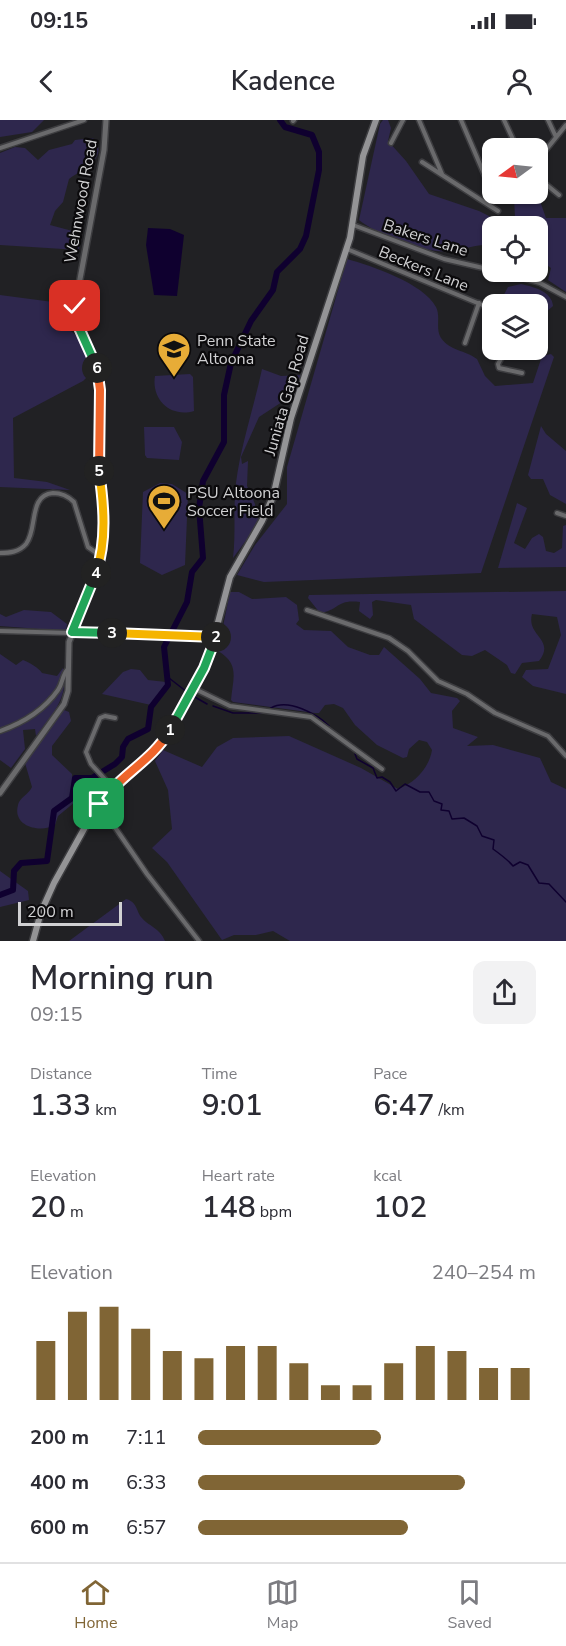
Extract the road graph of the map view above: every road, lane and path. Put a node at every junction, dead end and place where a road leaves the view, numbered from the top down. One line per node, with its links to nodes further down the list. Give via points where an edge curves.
1 (84, 120): 14 (street)
2 (106, 120): 36 (street, Wehnwood Road, via 75,306 76,321 99,380 98,457 104,509)
3 (376, 120): 23 (main road, Juniata Gap Road, via 363,156)
4 (403, 120): 12 (street)
5 (419, 120): 17 (street)
6 (460, 120): 16 (street)
7 (504, 120): 11 (street)
8 (548, 120): 10 (street)
9 (566, 124): 10 (street)
10 (556, 137): 13 (street)
11 (512, 138)
12 (391, 143)
13 (548, 147)
14 (0, 148)
15 (422, 162): 17 (street)
16 (482, 170)
17 (442, 175): 20 (street)
18 (548, 186): 19 (street)
19 (559, 195)
20 (482, 201)
21 (487, 204): 22 (street)
22 (498, 211)
23 (353, 225): 24 (main road, Juniata Gap Road); 25 (street, Bakers Lane, via 444,259)
24 (347, 249): 28 (street, Beckers Lane); 40 (main road, Juniata Gap Road, via 291,418 273,497 230,577)
25 (482, 268)
26 (536, 282): 27 (street)
27 (566, 297)
28 (479, 303): 29 (street, Beckers Lane); 30 (street)
29 (482, 304)
30 (465, 343)
31 (500, 360): 32 (street, via 499,368)
32 (522, 373)
33 (557, 513): 34 (street)
34 (566, 516)
35 (0, 553): 36 (street, via 13,552 25,545 40,499 46,494 60,493 74,502 88,547)
36 (101, 556): 39 (street)
37 (307, 610): 45 (street, via 389,638 438,681 495,713 548,736)
38 (0, 631): 39 (street)
39 (72, 632): 40 (street); 41 (street)
40 (216, 637): 42 (main road, Juniata Gap Road)
41 (68, 669): 44 (street, via 61,687 48,701 30,717); 48 (street, via 68,691 61,711)
42 (193, 688): 46 (street, via 230,706 311,717); 47 (main road, Juniata Gap Road, via 159,747)
43 (115, 718): 47 (street, via 100,718 86,748 87,758)
44 (0, 731)
45 (566, 756)
46 (382, 769)
47 (112, 788): 49 (main road, Juniata Gap Road)
48 (0, 794)
49 (99, 804): 50 (main road, Juniata Gap Road, via 63,864 41,912); 51 (street)
50 (33, 941)
51 (199, 941)

